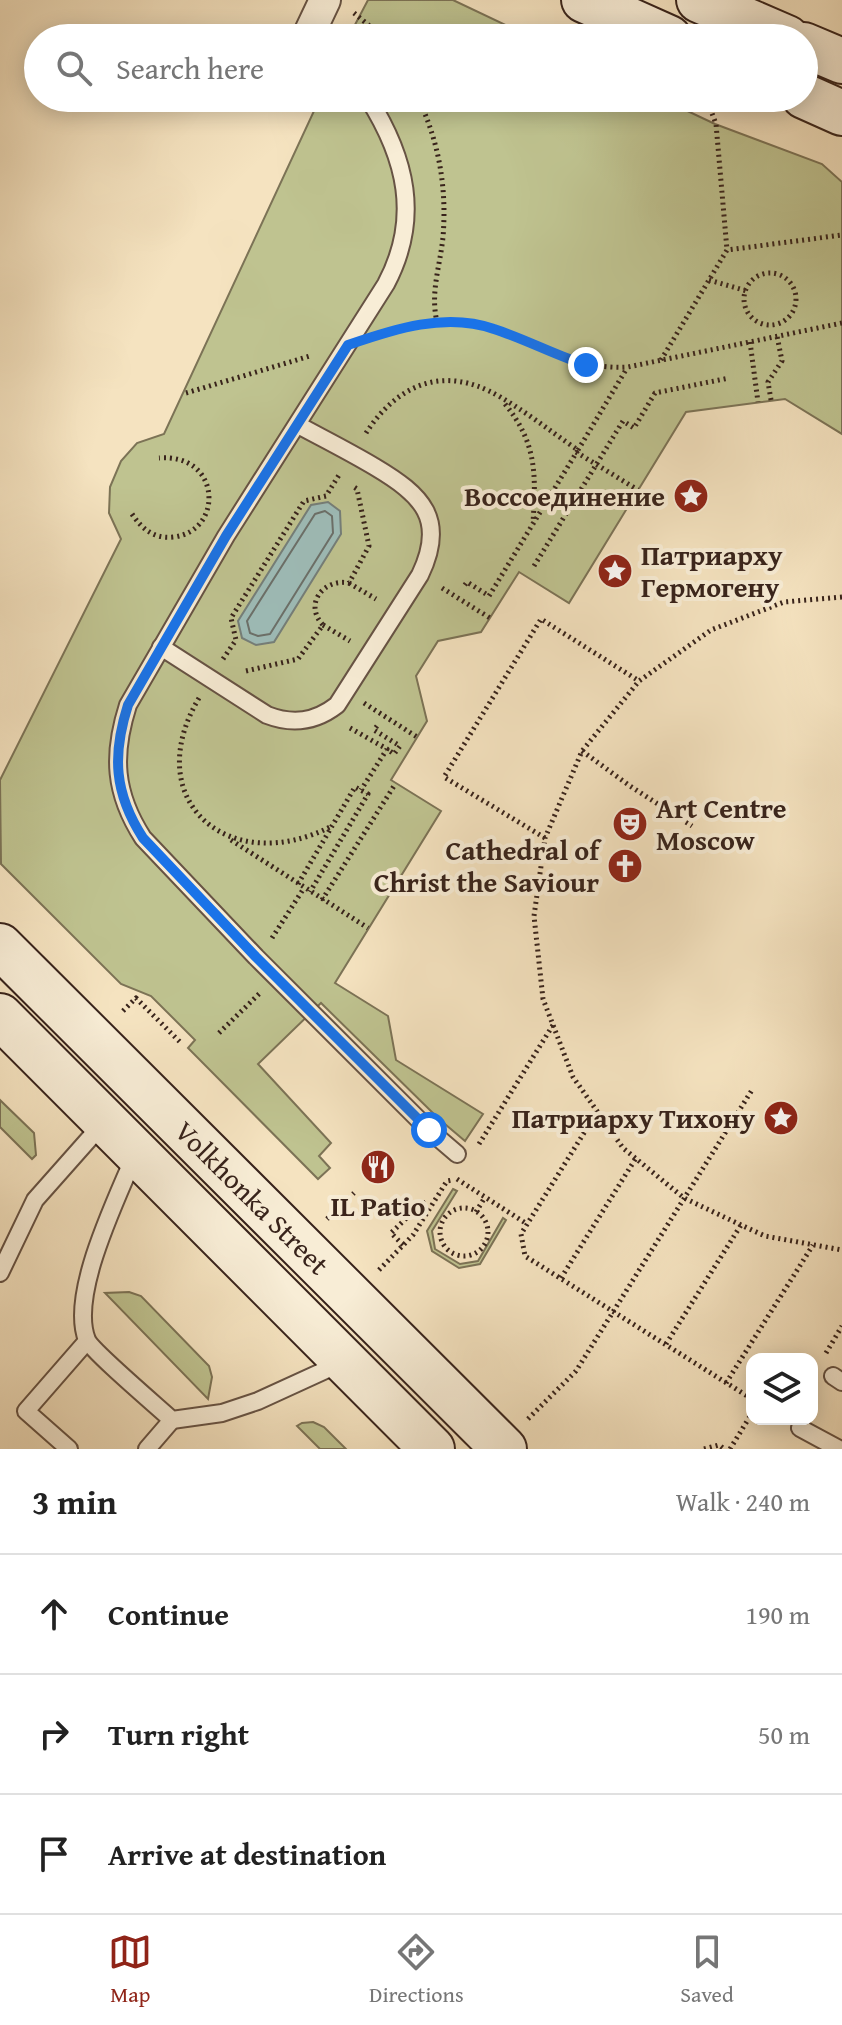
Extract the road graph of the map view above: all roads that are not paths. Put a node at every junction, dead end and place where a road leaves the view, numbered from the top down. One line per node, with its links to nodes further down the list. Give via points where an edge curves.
1 (584, 0): 3 (main road)
2 (699, 0): 4 (main road)
3 (638, 24)
4 (755, 24)
5 (818, 51): 6 (main road)
6 (842, 61)
7 (818, 102): 9 (main road)
8 (377, 112): 10 (lane, via 399,162 406,232 394,269)
9 (842, 113)
10 (298, 425): 11 (lane); 11 (lane, via 410,489 425,506 432,543 420,575 337,705 323,716 283,721 267,715)
11 (161, 647): 16 (lane, via 121,727 121,796 130,818 256,957)
12 (0, 946): 22 (main road, Volkhonka Street)
13 (0, 1016): 14 (main road, Volkhonka Street)
14 (106, 1121): 15 (main road, Volkhonka Street); 17 (lane, via 35,1200)
15 (137, 1152): 18 (lane, via 89,1276 82,1305); 19 (main road, Volkhonka Street)
16 (457, 1154)
17 (2, 1263)
18 (87, 1341): 20 (lane); 23 (lane, via 26,1411)
19 (344, 1362): 20 (lane, via 258,1401); 25 (main road, Volkhonka Street)
20 (172, 1420): 24 (lane)
21 (800, 1428): 26 (lane)
22 (516, 1434)
23 (69, 1449)
24 (147, 1449)
25 (432, 1449)
26 (839, 1449)

